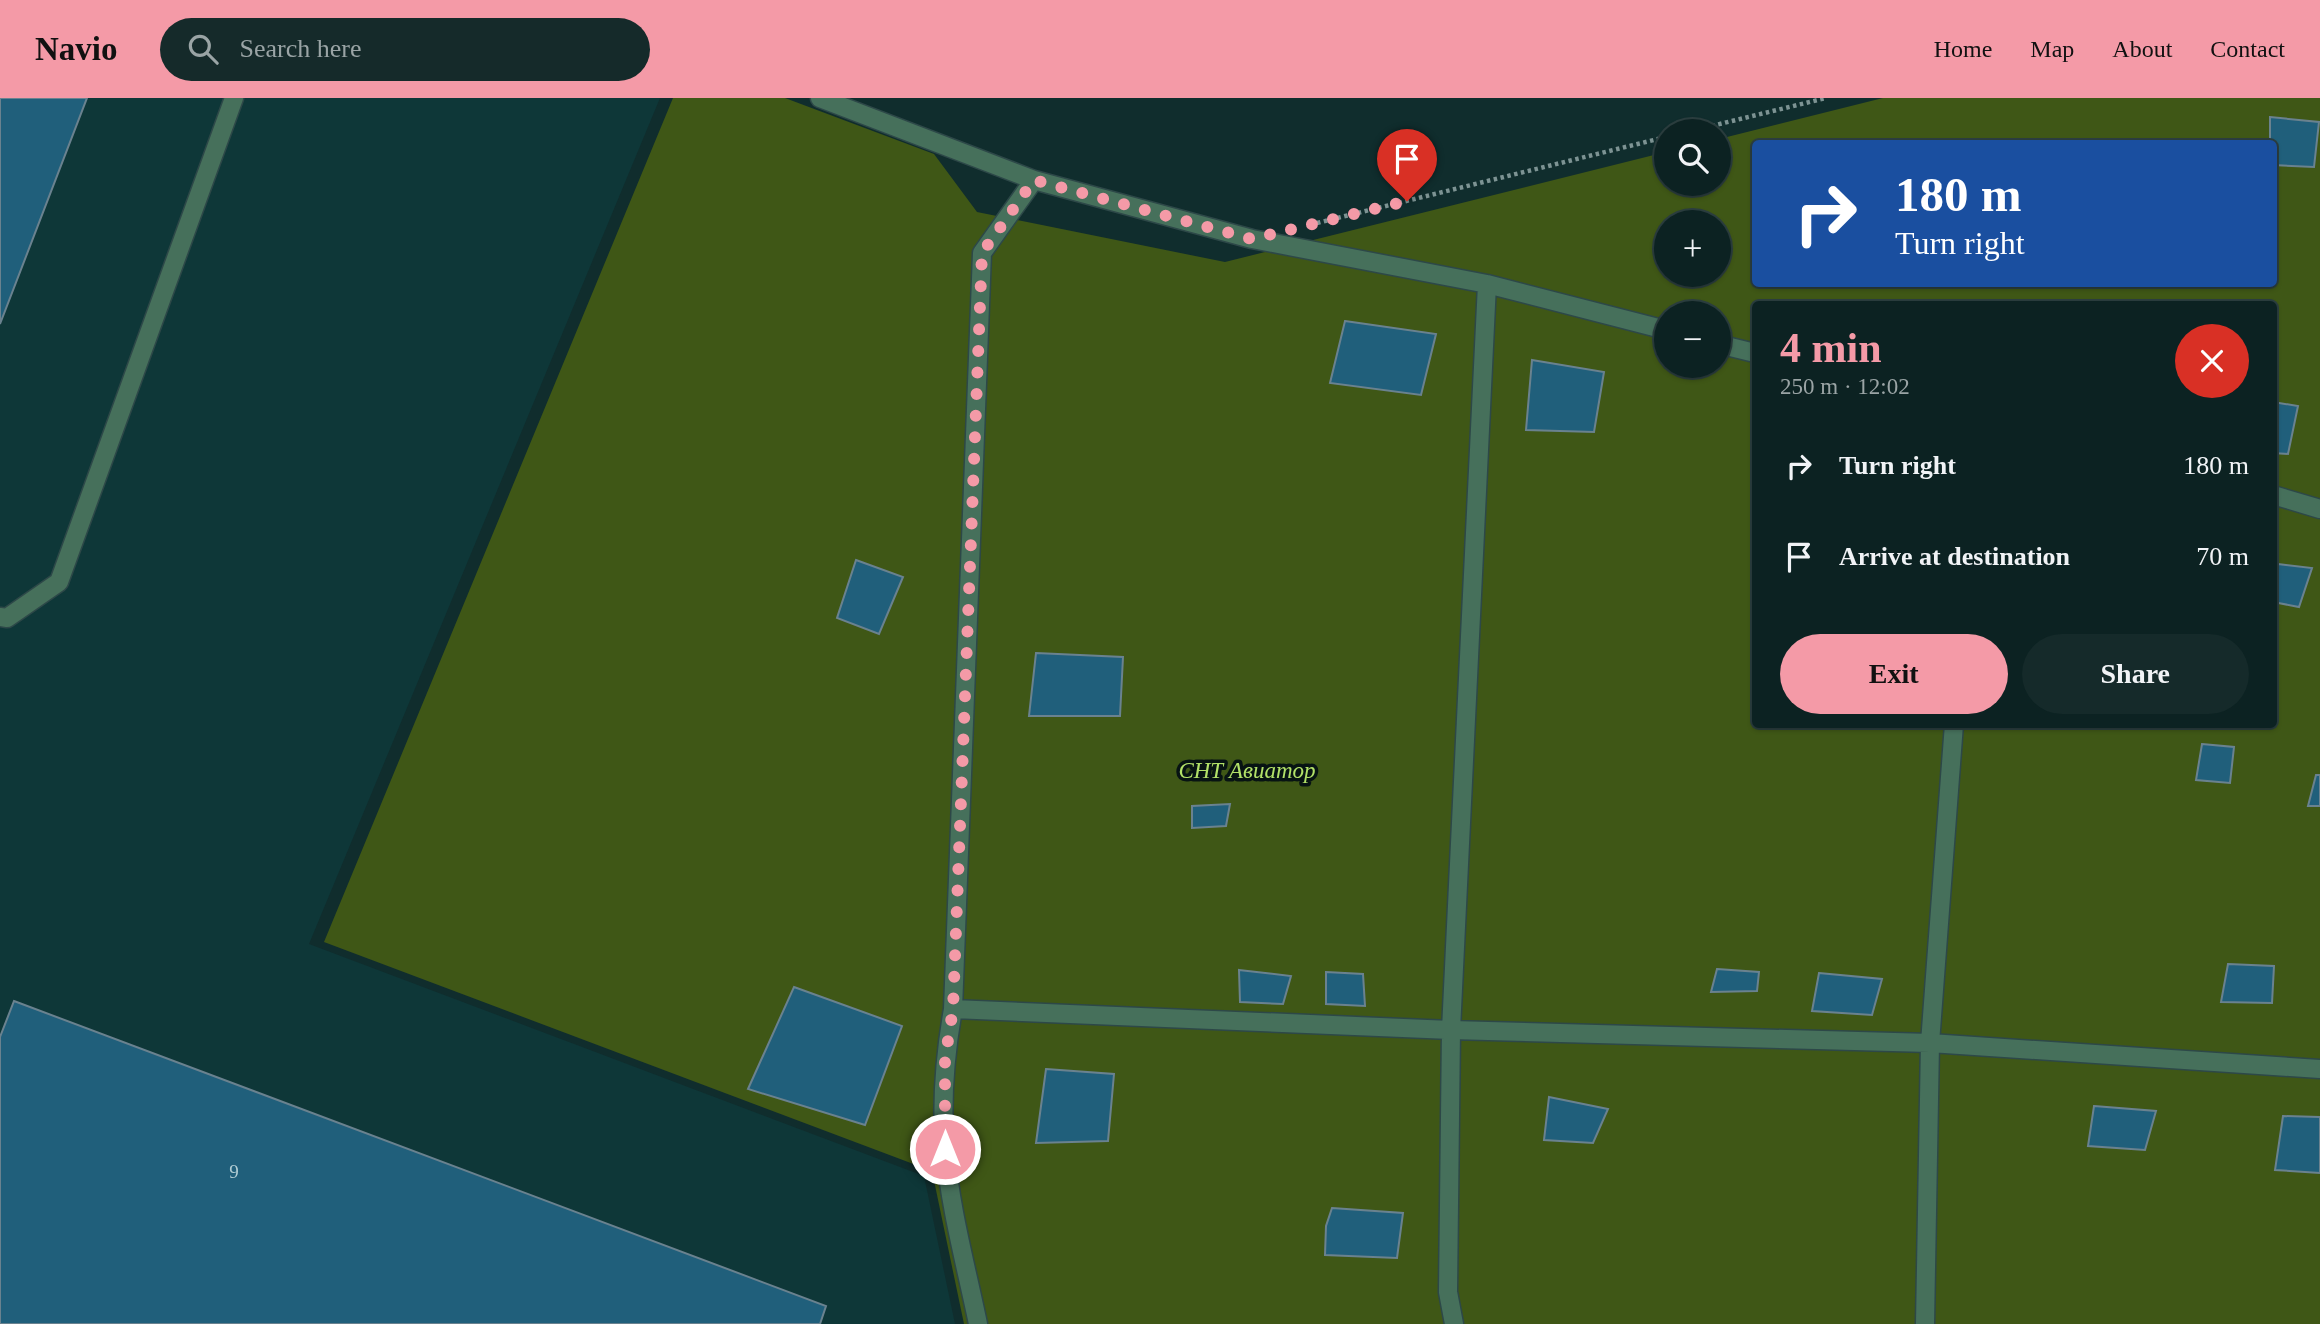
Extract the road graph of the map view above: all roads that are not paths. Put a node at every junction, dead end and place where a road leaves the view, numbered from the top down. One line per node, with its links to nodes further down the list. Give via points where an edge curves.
1 (234, 98): 10 (street, via 59,582 7,618)
2 (820, 98): 3 (street)
3 (1034, 180): 4 (street, via 1252,239); 12 (street, via 982,253)
4 (1487, 284): 5 (street); 13 (street)
5 (1654, 327)
6 (1731, 347): 7 (street)
7 (1752, 352)
8 (2277, 496): 9 (street)
9 (2320, 509)
10 (0, 617)
11 (1954, 728): 14 (street)
12 (953, 1009): 13 (street); 16 (street, via 945,1059 945,1149)
13 (1451, 1030): 14 (street); 17 (street, via 1448,1292)
14 (1930, 1043): 15 (street); 18 (street)
15 (2320, 1069)
16 (978, 1324)
17 (1454, 1324)
18 (1925, 1324)

